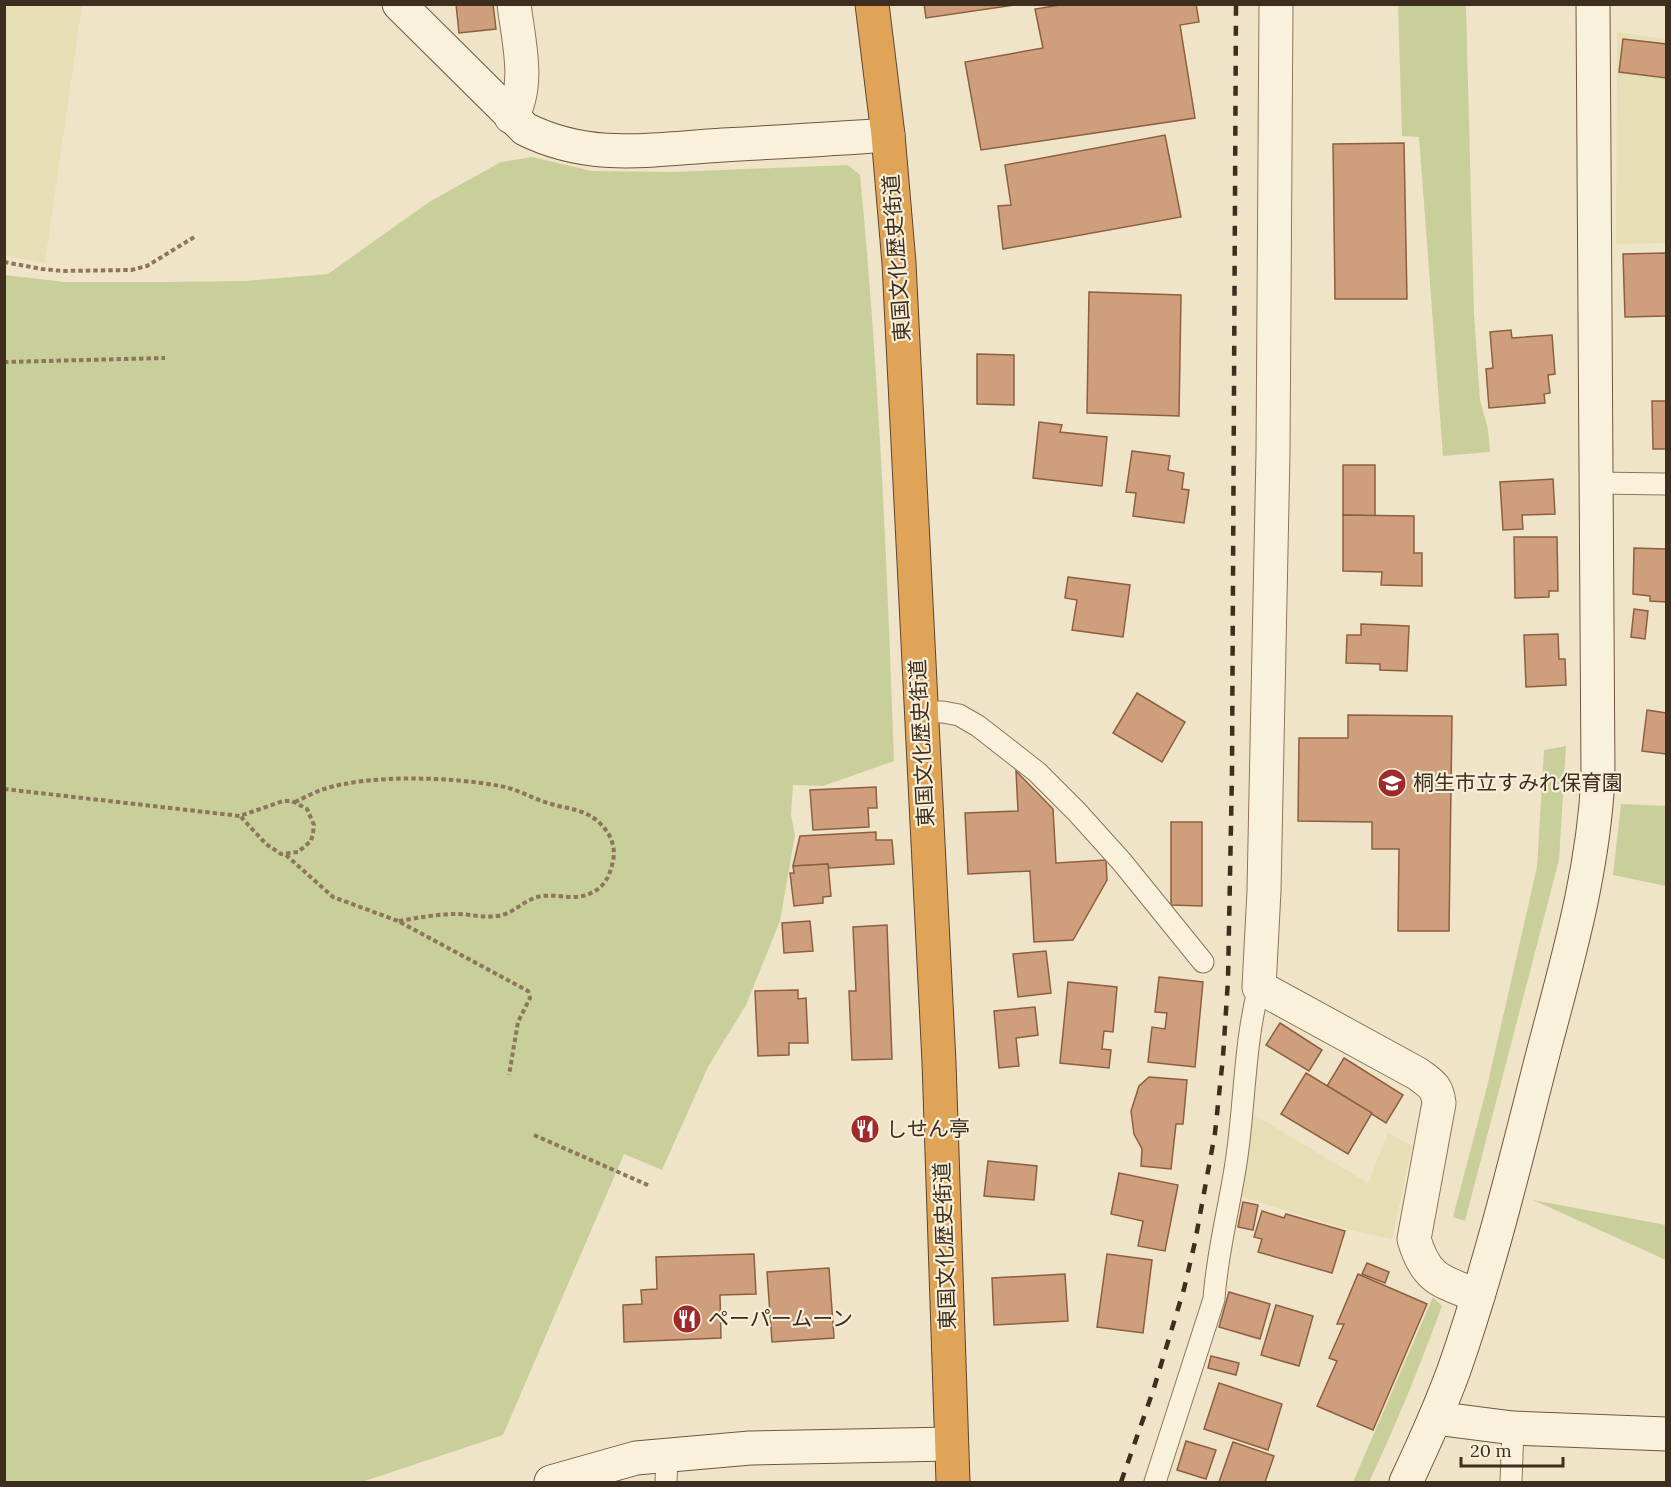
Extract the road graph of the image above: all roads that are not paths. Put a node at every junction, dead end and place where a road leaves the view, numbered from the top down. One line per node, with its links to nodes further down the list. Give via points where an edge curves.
1 (399, 4): 6 (street)
2 (514, 4): 6 (street, via 523,84)
3 (872, 4): 7 (highway, 東国文化歴史街道)
4 (1276, 4): 12 (street, via 1272,500)
5 (1593, 4): 8 (street)
6 (512, 117): 7 (street, via 546,140 592,150)
7 (888, 135): 10 (highway, 東国文化歴史街道, via 899,263)
8 (1596, 483): 9 (lane); 13 (street, via 1598,777 1591,858 1512,1177)
9 (1666, 484)
10 (921, 712): 11 (lane, via 959,715 1037,772 1122,861); 17 (highway, 東国文化歴史街道, via 939,1062)
11 (1203, 962)
12 (1259, 987): 13 (street, via 1433,1085 1439,1103 1414,1239 1426,1269 1441,1282); 21 (lane, via 1251,1017 1236,1164 1214,1299)
13 (1478, 1296): 14 (street)
14 (1435, 1418): 15 (street); 22 (street)
15 (1513, 1428): 16 (street); 23 (lane)
16 (1666, 1434)
17 (950, 1444): 18 (street, via 750,1448); 20 (highway, 東国文化歴史街道)
18 (667, 1469): 19 (street, via 636,1458)
19 (551, 1482)
20 (953, 1482)
21 (1155, 1482)
22 (1406, 1482)
23 (1511, 1482)

